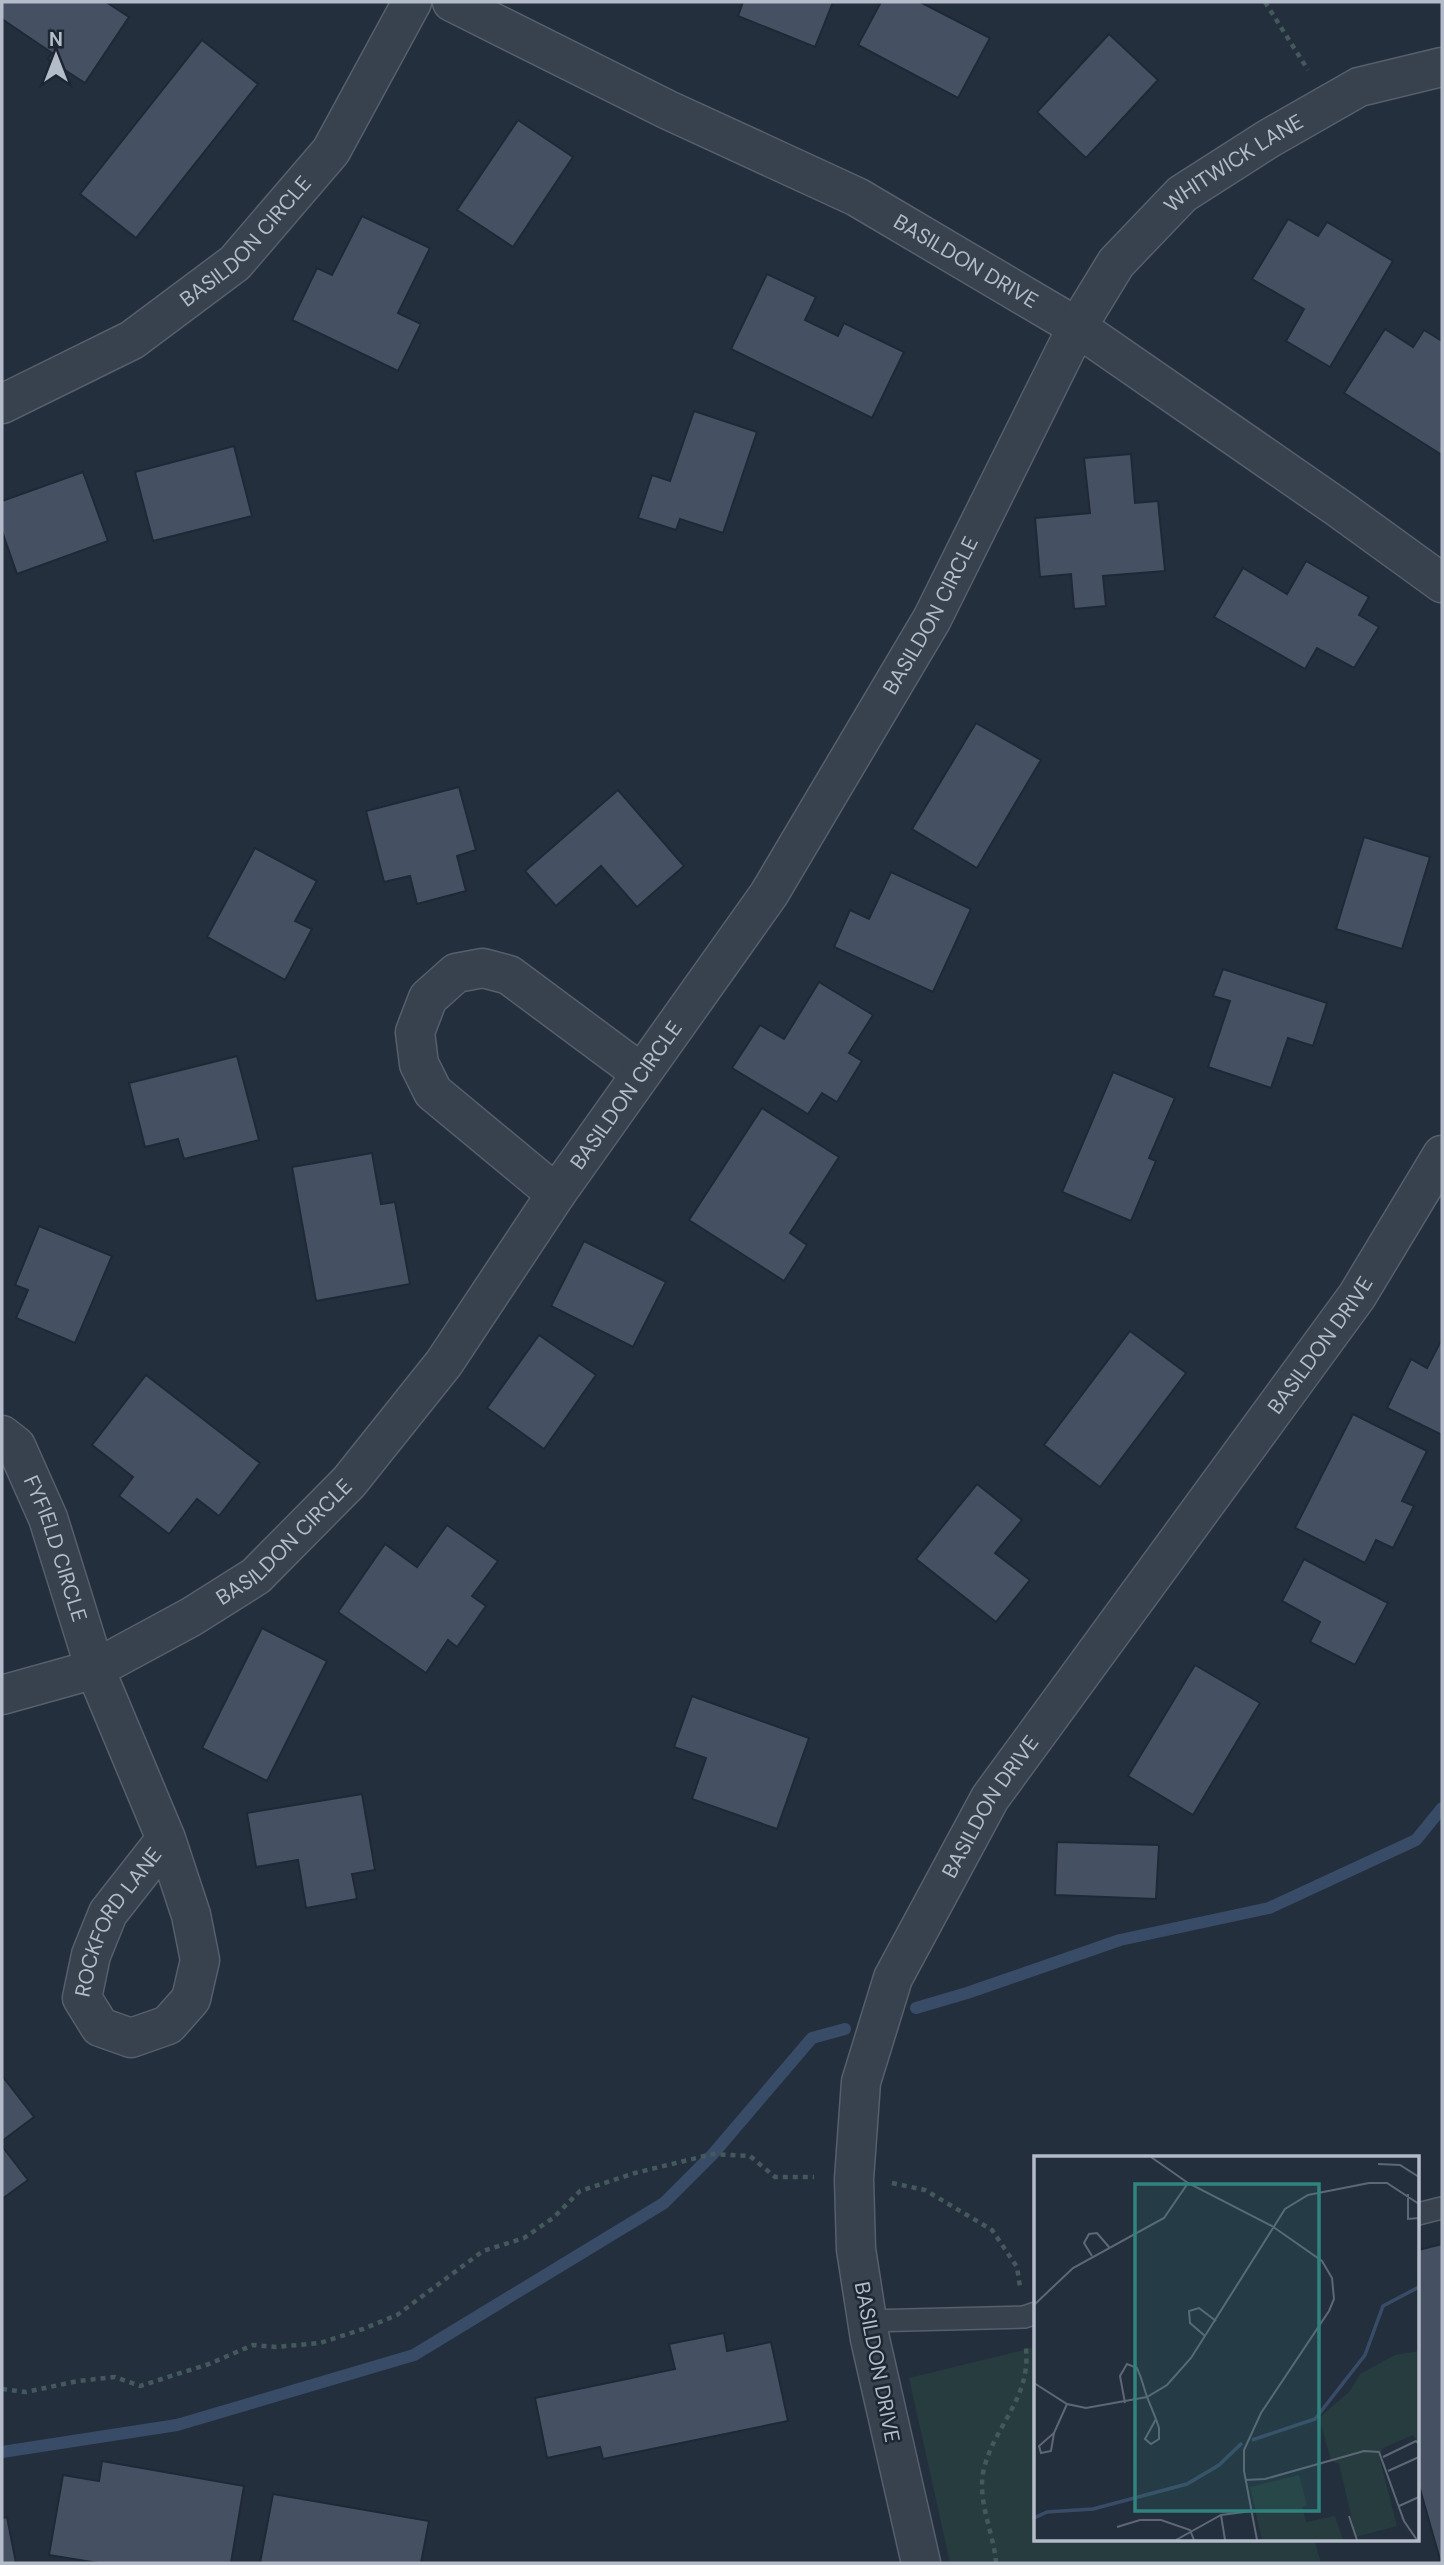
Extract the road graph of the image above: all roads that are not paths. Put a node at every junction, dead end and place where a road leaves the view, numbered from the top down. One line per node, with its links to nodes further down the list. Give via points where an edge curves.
1 (412, 2): 5 (street, BASILDON CIRCLE, via 331,150 235,262 132,340)
2 (452, 2): 4 (street, BASILDON DRIVE, via 668,110 857,197)
3 (1442, 67): 4 (street, WHITWICK LANE, via 1359,88 1182,194 1116,263)
4 (1077, 327): 6 (street, BASILDON DRIVE); 7 (street, BASILDON CIRCLE, via 925,631 769,894)
5 (2, 404)
6 (1442, 583)
7 (641, 1073): 9 (street, BASILDON CIRCLE); 9 (street, via 509,975 483,968 456,973 428,998 415,1032 419,1064 433,1092)
8 (1442, 1155): 17 (street, BASILDON DRIVE, via 1357,1296 990,1798 893,1979 861,2082 854,2179 856,2249)
9 (556, 1194): 11 (street, BASILDON CIRCLE, via 444,1363 349,1482 256,1576)
10 (2, 1435): 11 (street, FYFIELD CIRCLE, via 16,1446 48,1518)
11 (95, 1669): 12 (street, BASILDON CIRCLE); 13 (street, ROCKFORD LANE)
12 (2, 1695)
13 (166, 1839): 13 (street, ROCKFORD LANE, via 191,1915 200,1960 191,1999 167,2025 131,2038 100,2027 82,1998 91,1955 108,1913)
14 (1442, 2207): 15 (lane)
15 (1420, 2213)
16 (1034, 2314): 17 (lane)
17 (867, 2320): 18 (street, BASILDON DRIVE)
18 (920, 2563)

